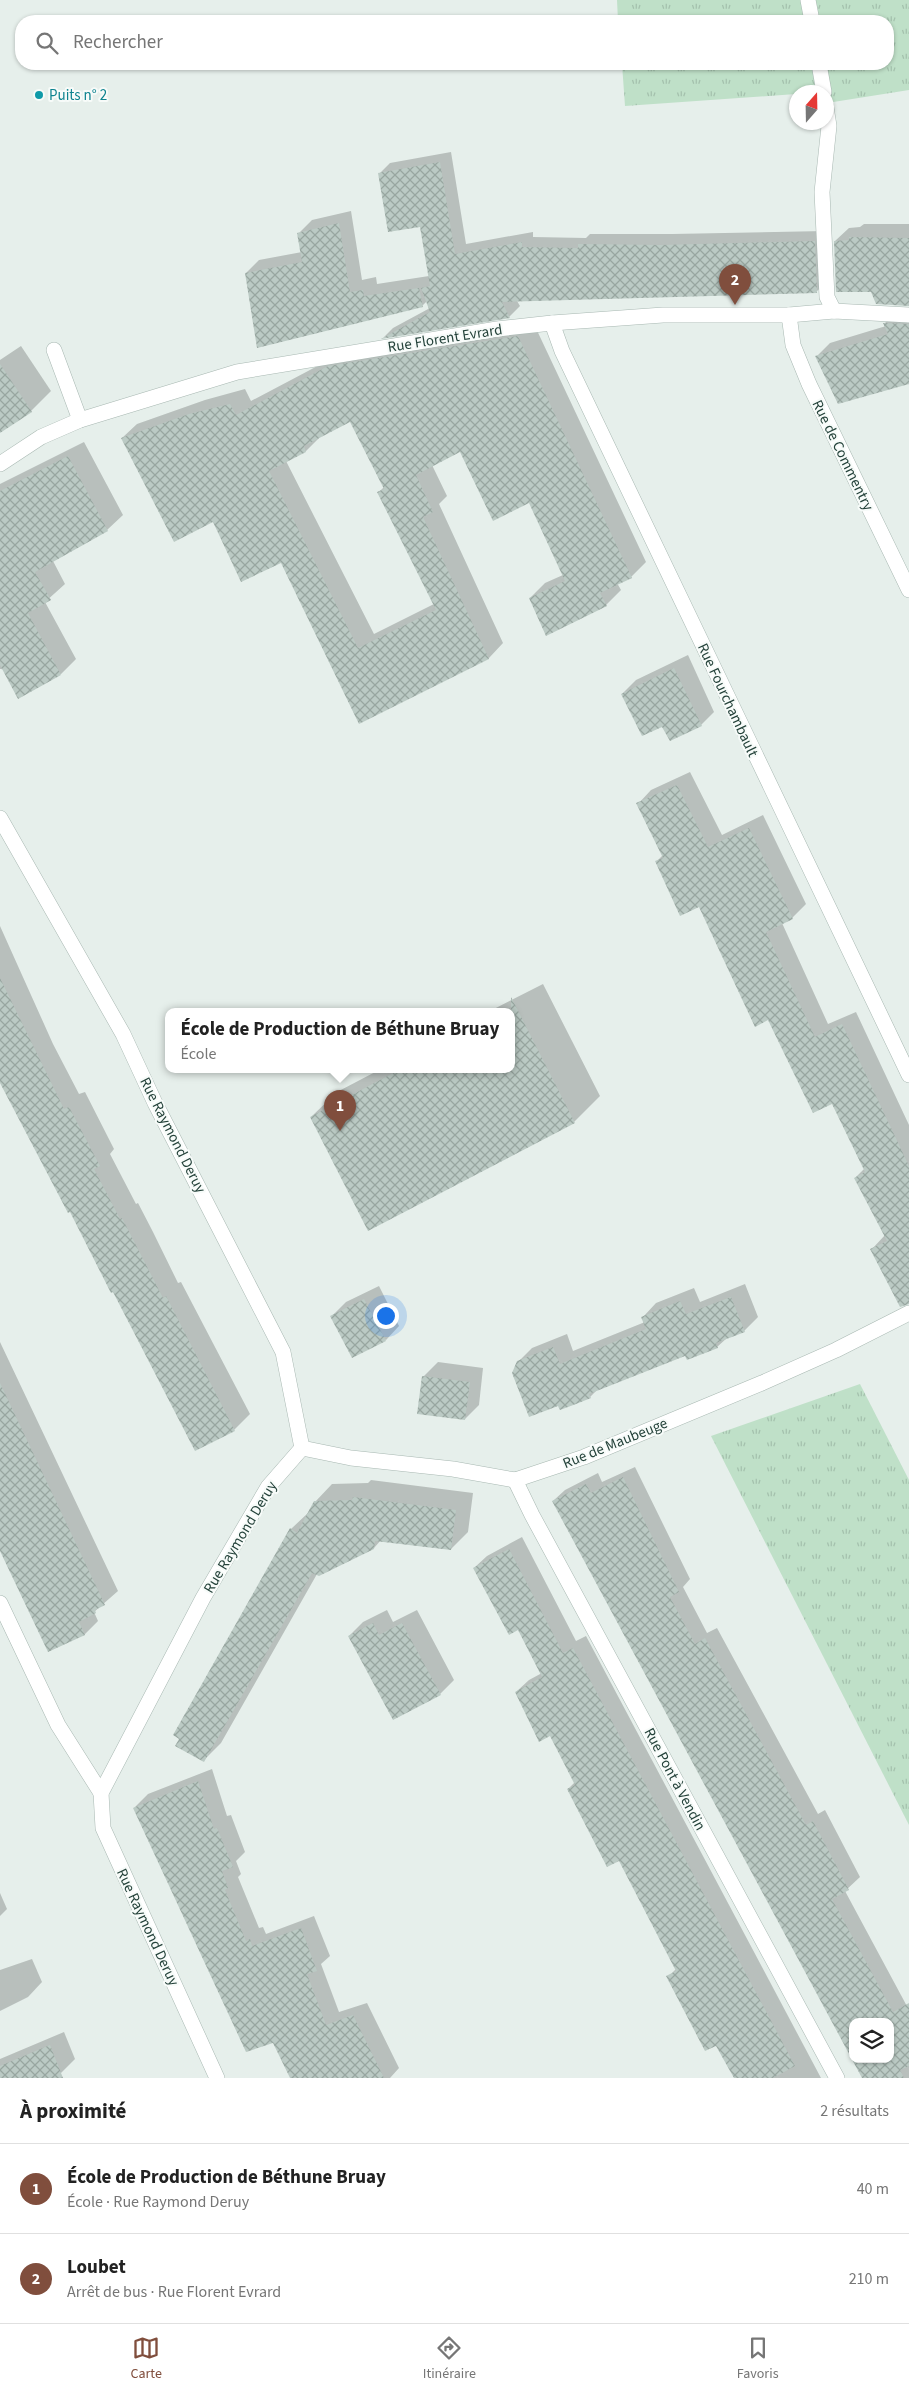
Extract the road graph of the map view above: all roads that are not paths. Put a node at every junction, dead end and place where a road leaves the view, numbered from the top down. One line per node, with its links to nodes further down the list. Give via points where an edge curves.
1 (808, 0): 2 (street)
2 (811, 15)
3 (820, 70): 4 (street)
4 (823, 85)
5 (829, 130): 6 (street, via 822,192 827,297)
6 (834, 311): 7 (street, Rue Florent Evrard); 8 (street, Rue Florent Evrard)
7 (789, 315): 9 (street, Rue Florent Evrard, via 663,315); 13 (street, Rue de Commentry, via 793,345 809,384)
8 (909, 315)
9 (552, 323): 11 (street, Rue Florent Evrard, via 497,329 237,372); 15 (street, Rue Fourchambault, via 566,360)
10 (54, 350): 11 (street)
11 (80, 420): 12 (street, Rue Florent Evrard, via 41,437)
12 (0, 464)
13 (909, 590)
14 (0, 818): 17 (street, Rue Raymond Deruy, via 123,1034 283,1352)
15 (909, 1075)
16 (909, 1313): 18 (street, Rue de Maubeuge, via 762,1383 584,1456)
17 (302, 1448): 18 (street, Rue de Maubeuge, via 351,1458 453,1469); 20 (street, Rue Raymond Deruy, via 268,1487 208,1589)
18 (515, 1480): 22 (street, Rue Pont à Vendin)
19 (0, 1603): 20 (street, via 58,1725)
20 (101, 1793): 21 (street, Rue Raymond Deruy, via 103,1828)
21 (217, 2078)
22 (837, 2078)

